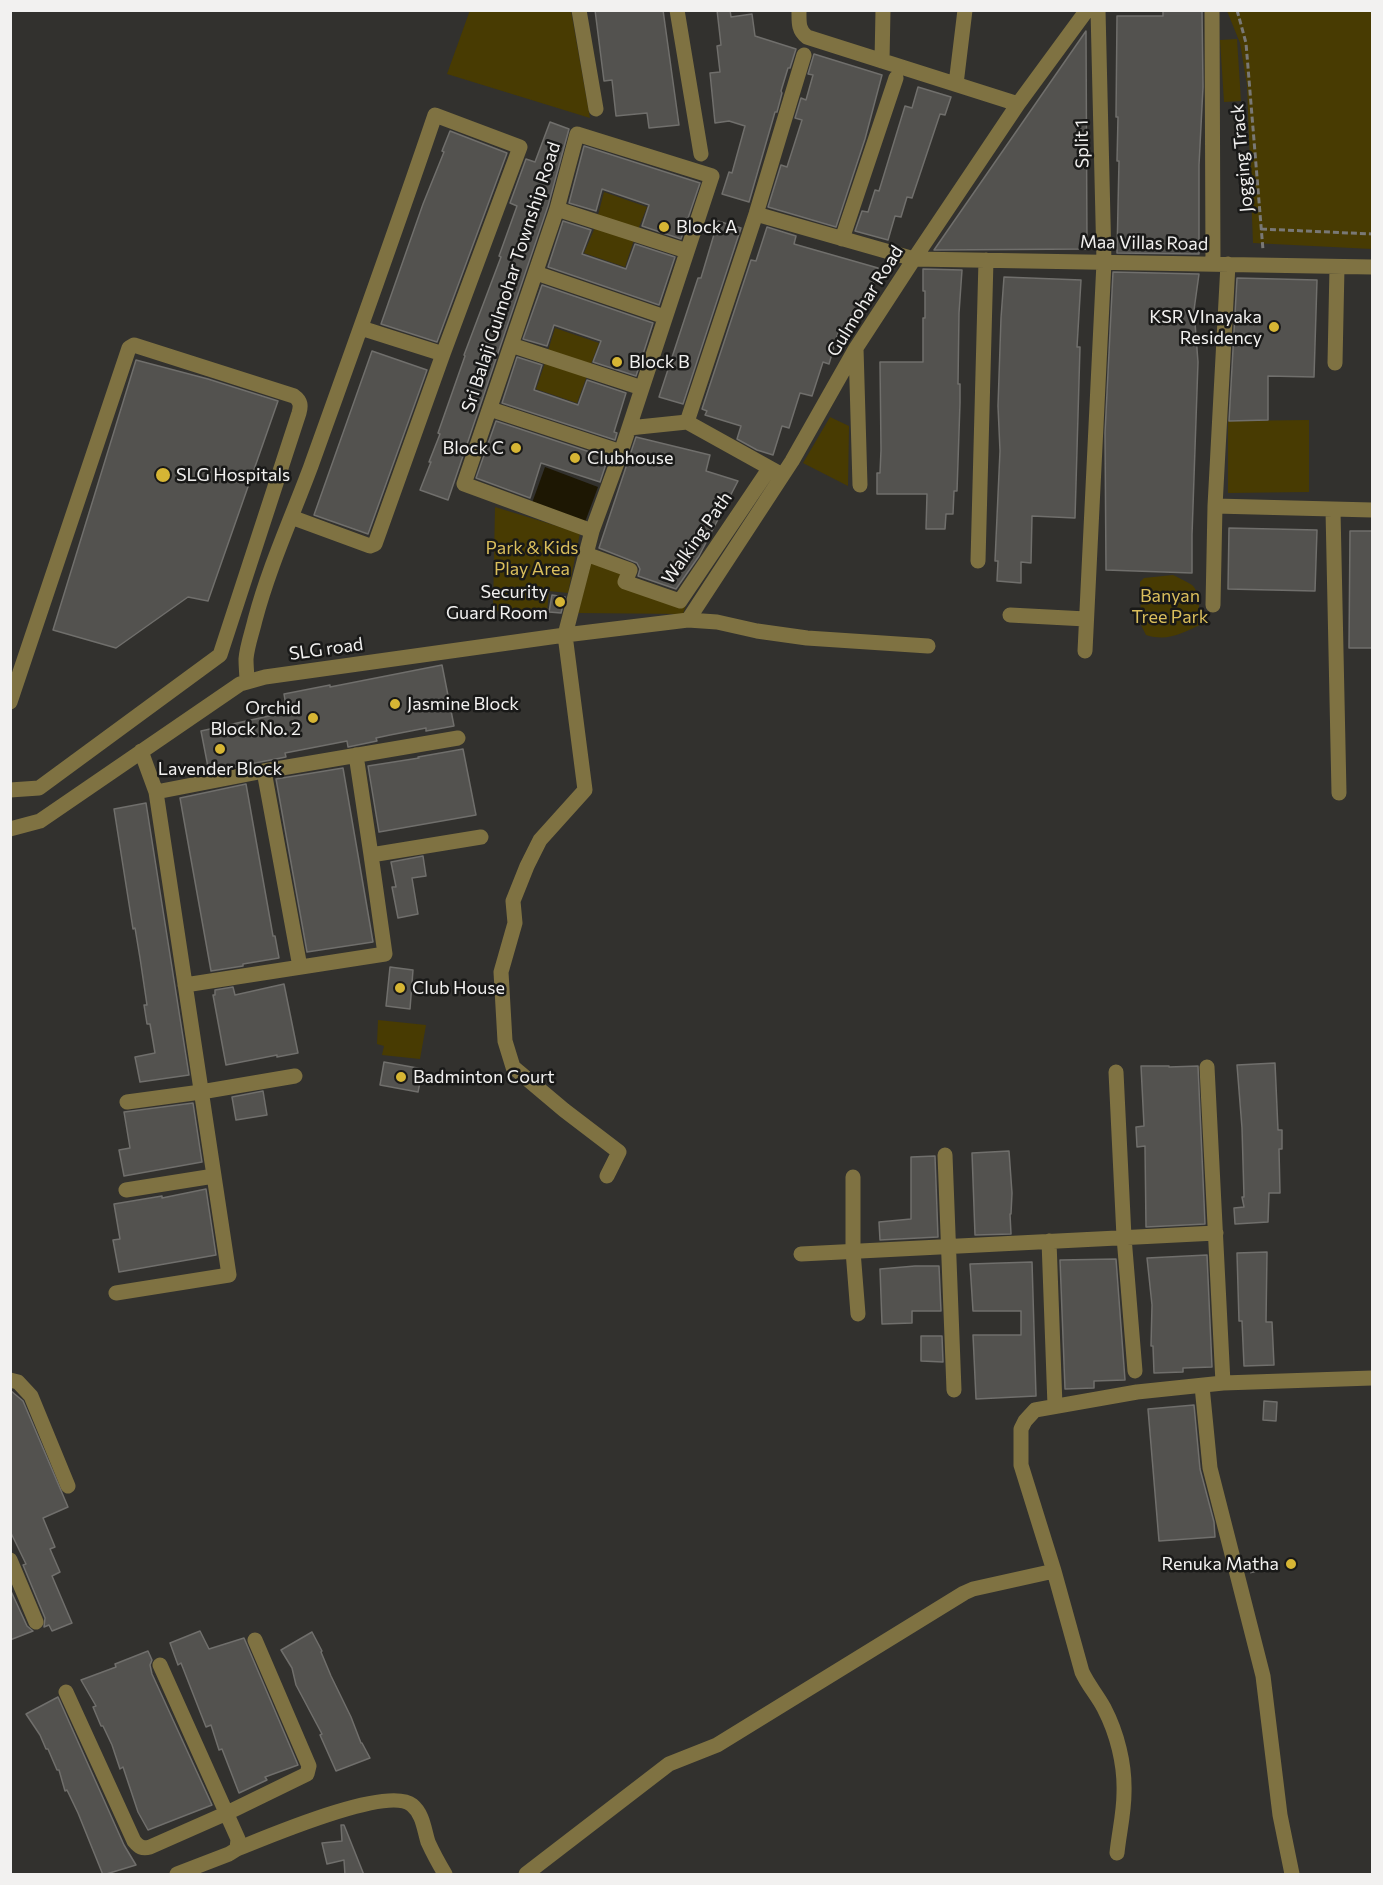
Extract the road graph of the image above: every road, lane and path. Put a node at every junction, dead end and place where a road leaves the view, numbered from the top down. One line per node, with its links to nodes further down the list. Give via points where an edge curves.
1 (579, 10): 15 (street)
2 (677, 10): 16 (street)
3 (799, 10): 11 (street, via 801,32 807,37)
4 (883, 10): 11 (street)
5 (965, 10): 13 (street)
6 (1087, 10): 14 (street, Gulmohar Road)
7 (1098, 10): 29 (street, Split 1)
8 (1212, 10): 25 (street)
9 (1237, 10): 19 (path, Jogging Track, via 1246,43)
10 (804, 55): 18 (street)
11 (882, 61): 13 (street)
12 (896, 78): 21 (street)
13 (956, 84): 14 (street)
14 (1018, 104): 23 (street, Gulmohar Road)
15 (596, 109)
16 (701, 154)
17 (557, 209): 22 (street); 22 (street, Sri Balaji Gulmohar Township Road, via 578,134 712,176); 30 (street, Sri Balaji Gulmohar Township Road)
18 (756, 214): 21 (street, Maa Villas Road); 39 (street)
19 (1261, 229): 20 (path, Jogging Track); 26 (path)
20 (1372, 234)
21 (842, 238): 23 (street, Maa Villas Road)
22 (687, 251): 31 (street, Sri Balaji Gulmohar Township Road)
23 (914, 259): 24 (street, Maa Villas Road); 34 (street, Gulmohar Road)
24 (986, 260): 29 (street, Maa Villas Road); 50 (street)
25 (1220, 264): 26 (street, Maa Villas Road); 29 (street, Maa Villas Road); 44 (street)
26 (1264, 265): 27 (street, Maa Villas Road)
27 (1337, 267): 28 (street, Maa Villas Road); 36 (street)
28 (1372, 267)
29 (1104, 269): 53 (street, Split 1)
30 (536, 273): 31 (street); 33 (street, Sri Balaji Gulmohar Township Road)
31 (665, 317): 37 (street, Sri Balaji Gulmohar Township Road)
32 (361, 328): 35 (street); 35 (street, via 435,115 520,147); 47 (street)
33 (511, 345): 37 (street); 38 (street, Sri Balaji Gulmohar Township Road)
34 (856, 348): 42 (street, Gulmohar Road, via 792,461); 43 (street)
35 (443, 354): 47 (street, via 375,544 370,546)
36 (1335, 363)
37 (642, 388): 40 (street, Sri Balaji Gulmohar Township Road)
38 (490, 409): 41 (street); 48 (street, Sri Balaji Gulmohar Township Road, via 464,484)
39 (687, 422): 40 (street); 42 (street)
40 (629, 428): 41 (street, Sri Balaji Gulmohar Township Road)
41 (621, 452): 48 (street, Sri Balaji Gulmohar Township Road)
42 (775, 471): 49 (street, Walking Path, via 680,601 625,582 630,570); 54 (street, Gulmohar Road)
43 (860, 485)
44 (1215, 506): 45 (street); 51 (street)
45 (1333, 510): 46 (street); 66 (street)
46 (1372, 510)
47 (291, 517): 58 (street, via 265,583 246,661)
48 (592, 531): 49 (street, Sri Balaji Gulmohar Township Road)
49 (586, 554): 55 (street, Sri Balaji Gulmohar Township Road)
50 (978, 561)
51 (1213, 605)
52 (1010, 615): 53 (street)
53 (1086, 619): 57 (street, Split 1)
54 (688, 620): 55 (street, SLG road); 56 (street, SLG road, via 807,638)
55 (566, 635): 58 (street, SLG road); 79 (street, via 585,790 540,840 513,901 514,923 501,972 505,1041 513,1067 619,1152)
56 (928, 646)
57 (1085, 651)
58 (247, 682): 61 (street, SLG road)
59 (10, 702): 64 (street, via 129,348 134,345 298,399 300,413 220,655 39,788)
60 (458, 738): 62 (street)
61 (141, 751): 65 (street); 67 (street, SLG road, via 40,821)
62 (356, 755): 63 (street); 69 (street)
63 (264, 771): 65 (street); 70 (street)
64 (10, 790)
65 (156, 792): 71 (street)
66 (1339, 794)
67 (10, 829)
68 (481, 837): 69 (street)
69 (371, 855): 70 (street, via 386,954)
70 (300, 967): 71 (street)
71 (185, 985): 75 (street)
72 (1207, 1067): 82 (street)
73 (1116, 1072): 83 (street)
74 (296, 1076): 75 (street)
75 (201, 1092): 76 (street); 78 (street)
76 (127, 1102)
77 (945, 1155): 85 (street)
78 (214, 1176): 81 (street); 88 (street, via 229,1275)
79 (607, 1176)
80 (853, 1177): 86 (street)
81 (126, 1190)
82 (1216, 1233): 83 (street); 93 (street)
83 (1124, 1237): 84 (street); 90 (street)
84 (1049, 1241): 85 (street); 96 (street)
85 (948, 1246): 86 (street); 95 (street)
86 (853, 1251): 87 (street); 89 (street)
87 (801, 1254)
88 (116, 1293)
89 (858, 1314)
90 (1135, 1371)
91 (1372, 1378): 93 (street)
92 (10, 1380): 97 (street, via 18,1382 31,1396)
93 (1223, 1383): 94 (street)
94 (1202, 1386): 96 (street); 110 (street, via 1210,1468 1263,1676 1280,1815)
95 (954, 1390)
96 (1055, 1406): 99 (street, via 1035,1410 1025,1420 1021,1465)
97 (68, 1486)
98 (10, 1560): 100 (street)
99 (1054, 1571): 106 (street, via 1082,1672 1103,1705 1121,1756 1124,1793); 109 (street, via 964,1593 717,1745 669,1764)
100 (36, 1622)
101 (255, 1640): 104 (street, via 309,1766 304,1777)
102 (160, 1665): 104 (street)
103 (66, 1692): 104 (street, via 139,1847 150,1847)
104 (227, 1813): 105 (street, via 238,1839)
105 (237, 1848): 107 (street); 108 (street, via 330,1813 393,1799 410,1803 421,1815)
106 (1117, 1853)
107 (177, 1875)
108 (445, 1875)
109 (526, 1875)
110 (1292, 1875)

